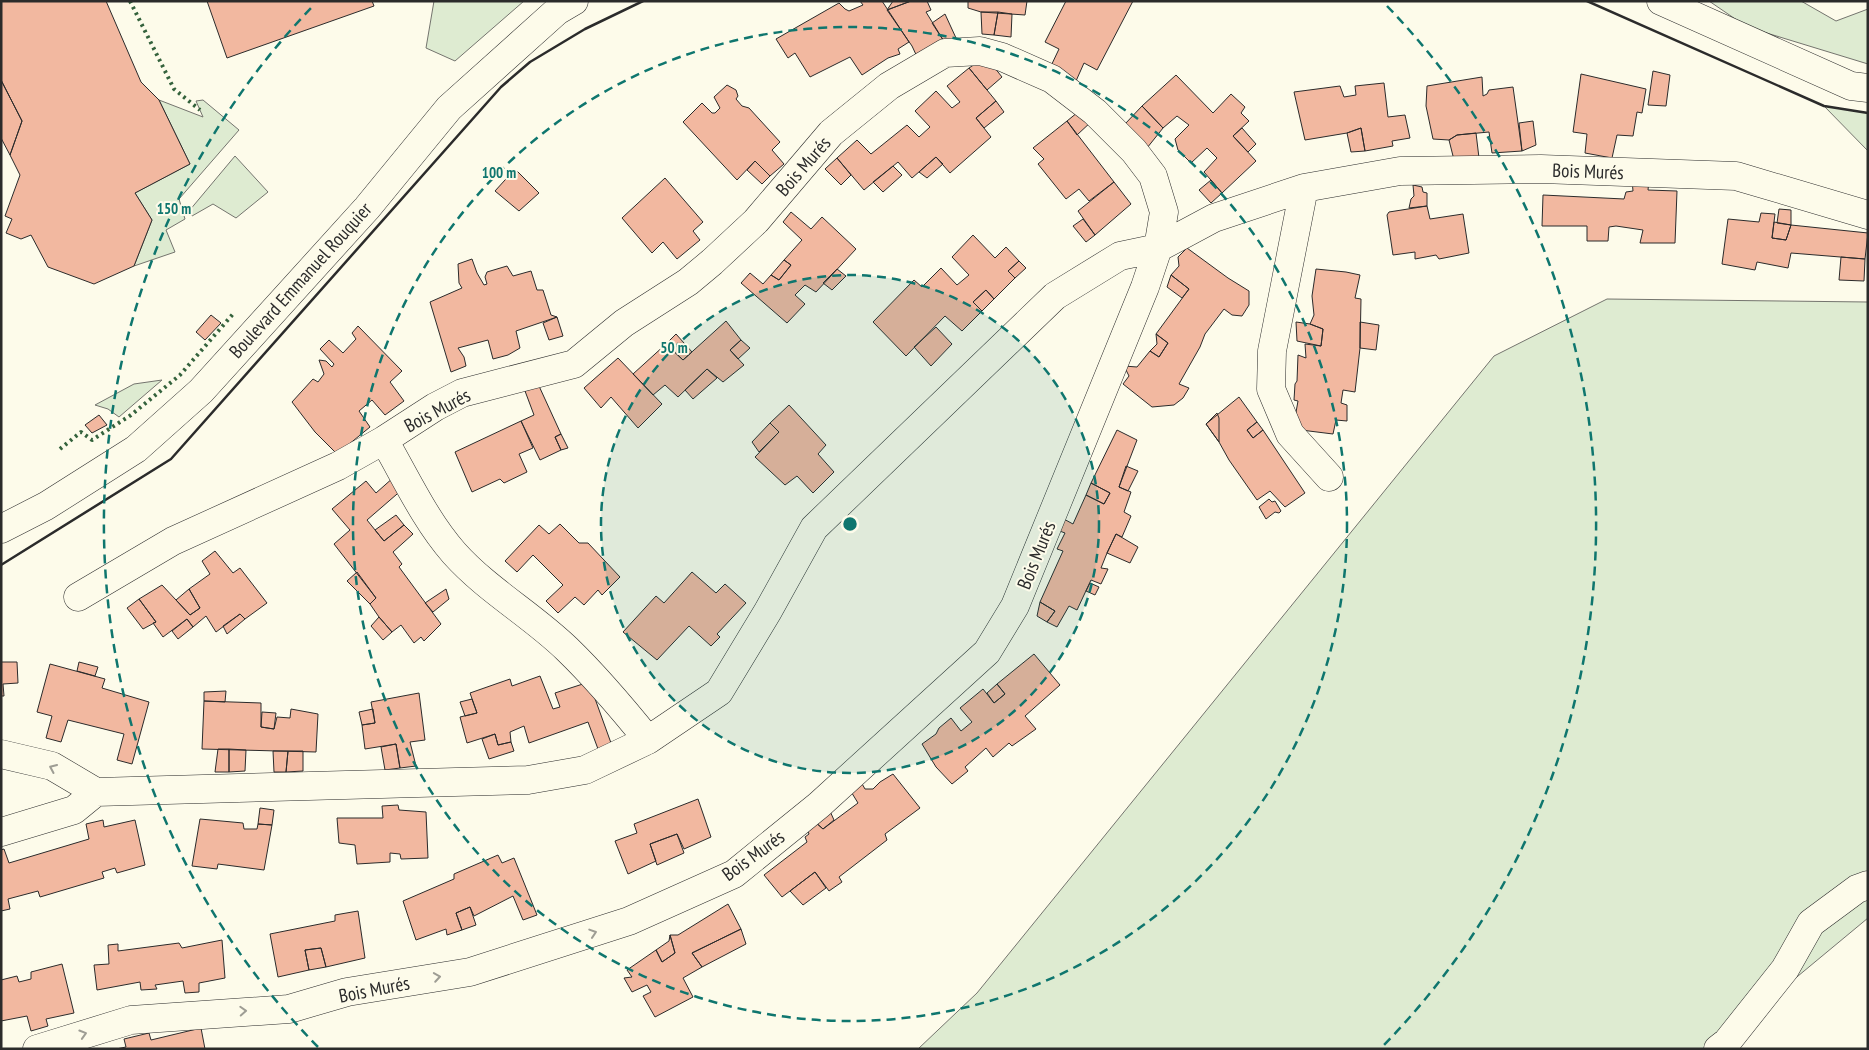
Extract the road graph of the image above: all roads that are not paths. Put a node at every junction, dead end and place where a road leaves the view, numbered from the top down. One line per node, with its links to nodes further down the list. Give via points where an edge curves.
1 (574, 1): 9 (street, Boulevard Emmanuel Rouquier, via 557,11 449,108 367,208 200,391 136,449 46,506)
2 (1662, 1): 3 (street, via 1850,86)
3 (1868, 88)
4 (1304, 188): 5 (street, Bois Murés, via 1400,171 1542,169 1736,176); 6 (street, Bois Murés, via 1214,218); 8 (street, via 1272,350 1271,389 1290,434)
5 (1868, 214)
6 (1158, 248): 7 (street, Bois Murés, via 1164,212 1153,176 1134,151 1095,112 1052,80 1002,56 980,51 945,53 889,86 831,133 756,221 712,262 688,282 624,323 574,364 462,393); 11 (street, Bois Murés, via 1120,256 1055,296 814,528 719,692); 16 (street, Bois Murés, one-way to 6, via 131,1020 290,1009 347,992 470,972 628,921 734,874 819,805 987,652 1015,606)
7 (384, 440): 10 (street, Bois Murés, via 338,466 173,541); 11 (street, Bois Murés, via 434,526 454,553 567,649)
8 (1329, 478)
9 (1, 528)
10 (78, 597)
11 (648, 740): 13 (street, Bois Murés, via 586,770 528,780)
12 (1, 754): 13 (street, one-way to 12, via 52,766)
13 (96, 792): 14 (street, via 74,810)
14 (1, 832)
15 (1868, 885): 17 (street, via 1856,889 1811,923 1785,969)
16 (37, 1049)
17 (1718, 1049)

